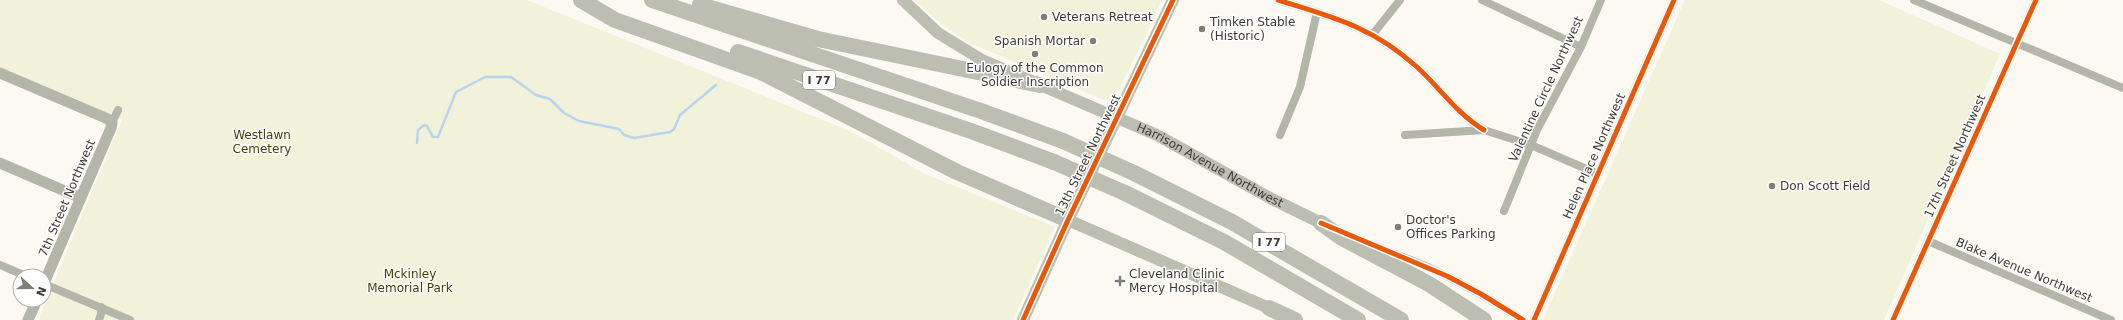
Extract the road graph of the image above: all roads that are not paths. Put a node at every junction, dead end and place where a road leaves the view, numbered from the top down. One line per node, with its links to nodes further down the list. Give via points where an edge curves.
1 (582, 0): 33 (highway, via 615,20 761,72 957,172); 48 (highway, I 77, bridge, via 971,131 1054,162 1125,193 1224,242)
2 (652, 0): 49 (highway, I 77, bridge, via 1063,141 1232,222)
3 (684, 0): 20 (highway, via 818,39)
4 (903, 0): 20 (main road, Harrison Avenue Northwest, via 924,21 954,44 982,60)
5 (1173, 0): 23 (main road, 13th Street Northwest)
6 (1278, 0): 14 (street)
7 (1310, 0): 14 (street)
8 (1400, 0): 16 (street)
9 (1482, 0): 18 (street)
10 (1601, 0): 18 (street, Valentine Circle Northwest)
11 (1674, 0): 30 (street, Helen Place Northwest)
12 (1915, 0): 17 (street)
13 (2036, 0): 17 (street, 17th Street Northwest)
14 (1304, 8): 15 (street)
15 (1317, 12): 16 (street); 26 (street, via 1300,87)
16 (1373, 34): 25 (street, via 1408,59 1460,113)
17 (2017, 43): 21 (street); 35 (street, 17th Street Northwest)
18 (1581, 47): 28 (street, Valentine Circle Northwest)
19 (0, 73): 24 (street)
20 (1040, 85): 23 (main road, Harrison Avenue Northwest)
21 (2123, 88)
22 (118, 110): 24 (street)
23 (1118, 118): 33 (main road, 13th Street Northwest); 34 (main road, Harrison Avenue Northwest, via 1182,147 1272,199)
24 (112, 123): 31 (street, 7th Street Northwest)
25 (1484, 130): 27 (street); 28 (street)
26 (1280, 135)
27 (1405, 135)
28 (1531, 145): 30 (street); 32 (street, Valentine Circle Northwest)
29 (0, 163): 31 (street)
30 (1598, 174): 52 (street, Helen Place Northwest)
31 (81, 198): 37 (street, 7th Street Northwest)
32 (1504, 211)
33 (1068, 220): 42 (main road); 46 (main road, 13th Street Northwest)
34 (1321, 223): 50 (highway, via 1342,238 1429,284); 51 (street, Harrison Avenue Northwest, via 1447,276)
35 (1928, 241): 53 (street, 17th Street Northwest); 54 (street, Blake Avenue Northwest)
36 (0, 265): 38 (street)
37 (51, 268)
38 (12, 270)
39 (52, 286): 40 (street)
40 (101, 307): 44 (street); 45 (street)
41 (33, 308): 43 (street)
42 (1269, 308): 47 (highway)
43 (28, 320)
44 (99, 320)
45 (130, 320)
46 (1023, 320)
47 (1295, 320)
48 (1358, 320)
49 (1400, 320)
50 (1484, 320)
51 (1523, 320)
52 (1534, 320)
53 (1893, 320)
54 (2111, 320)

